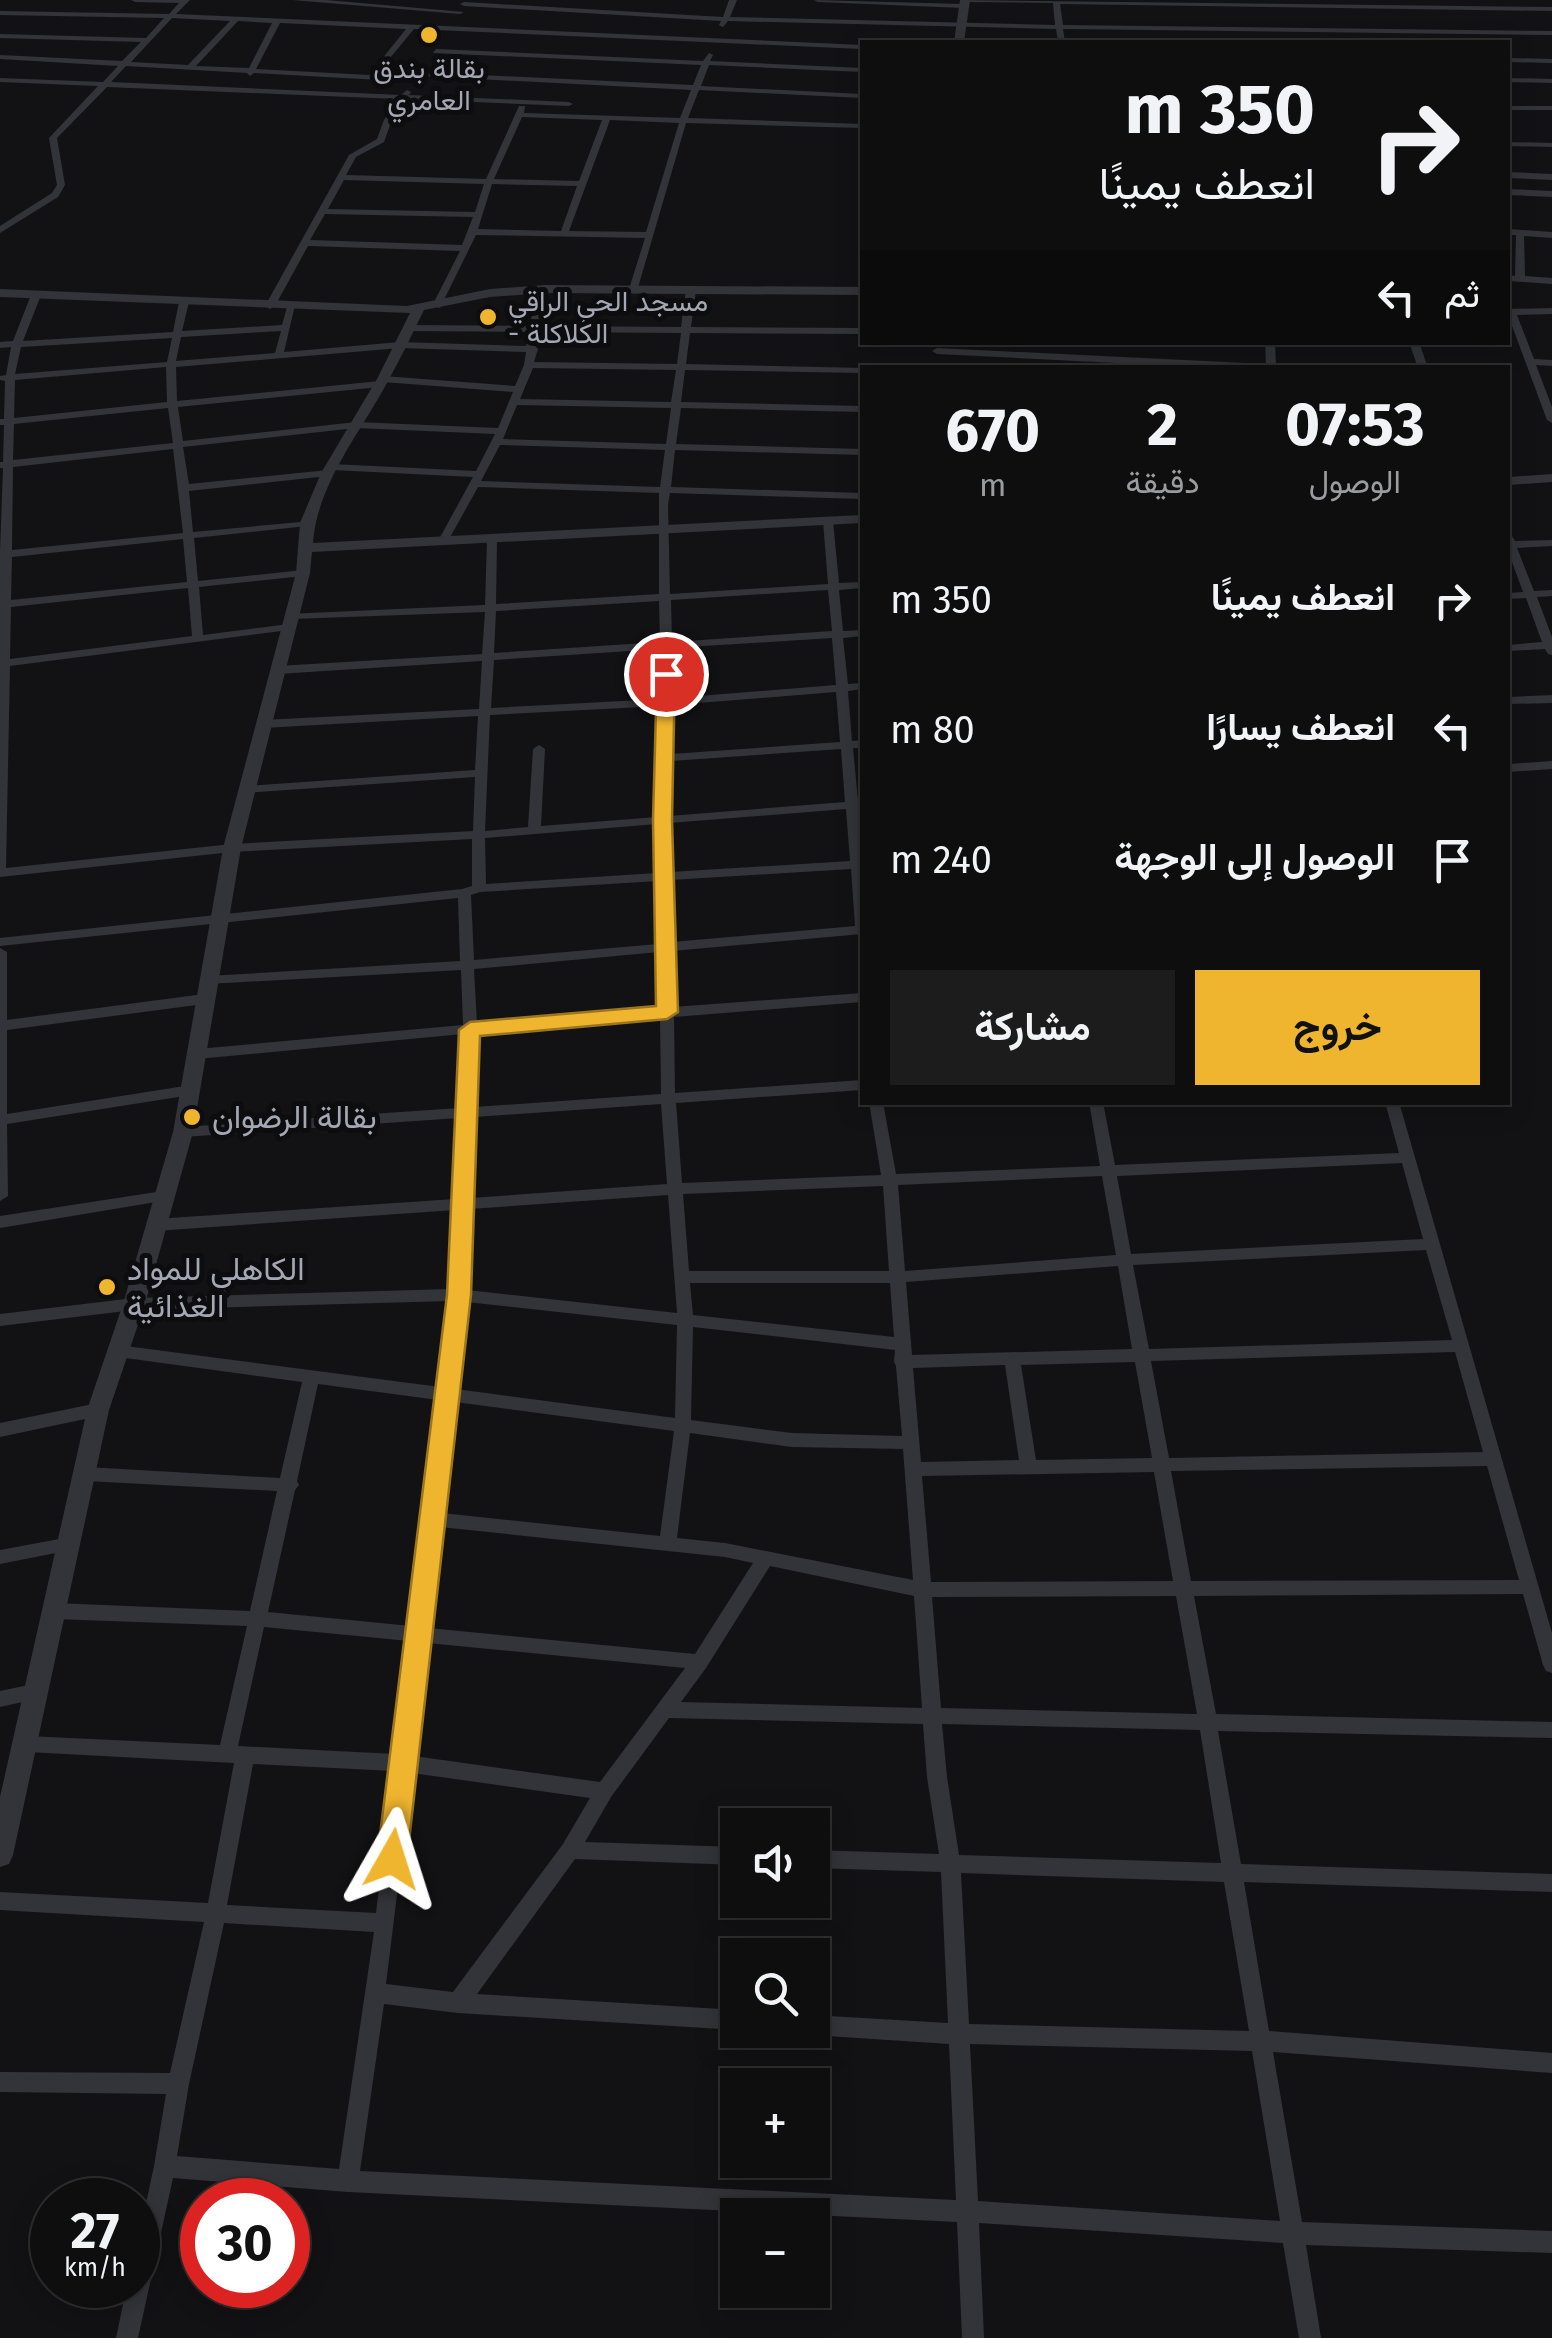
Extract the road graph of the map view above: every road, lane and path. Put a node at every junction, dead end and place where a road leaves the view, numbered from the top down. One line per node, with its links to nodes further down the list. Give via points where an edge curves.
1 (135, 0): 7 (street)
2 (296, 0): 11 (street)
3 (620, 0): 15 (street)
4 (733, 0): 18 (street)
5 (818, 0): 8 (street)
6 (1056, 0): 8 (street); 9 (street); 23 (street)
7 (185, 1): 17 (street)
8 (965, 2): 22 (street)
9 (1228, 2): 10 (street); 26 (street)
10 (1421, 3): 14 (street); 29 (street)
11 (348, 4): 13 (street); 21 (street)
12 (548, 4): 13 (street); 15 (street)
13 (463, 5): 27 (street)
14 (1552, 9)
15 (613, 12): 18 (street)
16 (0, 13): 17 (street)
17 (169, 16): 19 (street); 32 (street)
18 (726, 19): 22 (street); 38 (street)
19 (236, 20): 20 (street); 47 (street)
20 (276, 23): 21 (street); 48 (street)
21 (330, 24): 25 (street)
22 (961, 26): 23 (street); 33 (street)
23 (1060, 27): 24 (street); 34 (street)
24 (1136, 28): 26 (street); 35 (street)
25 (410, 29): 27 (street); 50 (street)
26 (1233, 29): 28 (street); 36 (street)
27 (449, 30): 38 (street); 40 (street)
28 (1366, 31): 29 (street); 37 (street)
29 (1431, 32): 30 (street)
30 (1552, 33)
31 (0, 36): 32 (street)
32 (148, 40): 45 (street)
33 (959, 40)
34 (1060, 40)
35 (1138, 40)
36 (1235, 40)
37 (1371, 40)
38 (716, 42): 39 (street); 46 (street)
39 (860, 46)
40 (436, 51): 42 (street); 51 (street)
41 (0, 57): 45 (street)
42 (588, 58): 46 (street); 55 (street)
43 (1510, 60): 44 (street)
44 (1552, 60)
45 (130, 61): 47 (street); 56 (street)
46 (705, 64): 49 (street); 58 (street)
47 (192, 66): 48 (street); 57 (street)
48 (253, 70): 50 (street); 59 (street)
49 (860, 70)
50 (371, 77): 51 (street)
51 (418, 77): 55 (street); 61 (street)
52 (0, 80): 56 (street)
53 (1510, 80): 54 (street)
54 (1552, 81)
55 (578, 82): 58 (street); 63 (street)
56 (107, 84): 57 (street); 82 (street, via 54,138 61,185 56,195)
57 (173, 86): 59 (street)
58 (695, 87): 60 (street); 69 (street)
59 (240, 90): 61 (street)
60 (860, 96)
61 (403, 98): 62 (street); 74 (street, via 381,140 352,155)
62 (524, 102): 63 (street); 66 (street)
63 (568, 104): 67 (street)
64 (1510, 108): 65 (street)
65 (1552, 108)
66 (519, 115): 67 (street); 76 (street)
67 (563, 116): 68 (street)
68 (607, 118): 69 (street); 77 (street)
69 (683, 120): 70 (street); 87 (street)
70 (860, 126)
71 (1510, 144): 72 (street)
72 (1552, 145)
73 (1510, 175): 75 (street)
74 (340, 177): 76 (street); 80 (street)
75 (1552, 177)
76 (489, 181): 77 (street); 81 (street)
77 (580, 184): 86 (street)
78 (1510, 192): 79 (street)
79 (1552, 194)
80 (322, 211): 81 (street); 89 (street)
81 (476, 216): 83 (street)
82 (0, 230)
83 (473, 232): 86 (street); 90 (street)
84 (1510, 232): 85 (street)
85 (1520, 233): 88 (street); 92 (street)
86 (564, 234): 87 (street)
87 (650, 235): 94 (street)
88 (1552, 235)
89 (306, 243): 90 (street); 101 (street)
90 (463, 248): 106 (street)
91 (1510, 278): 92 (street)
92 (1520, 279): 93 (street)
93 (1552, 281)
94 (634, 289): 95 (street); 96 (street)
95 (544, 290): 106 (street, via 490,293); 109 (street)
96 (691, 290): 97 (street); 108 (street)
97 (860, 291)
98 (0, 293): 99 (street)
99 (36, 295): 100 (street); 112 (street)
100 (184, 302): 101 (street); 111 (street)
101 (270, 306): 102 (street)
102 (292, 306): 106 (street); 107 (street)
103 (1552, 311): 104 (street)
104 (1510, 312)
105 (1510, 315): 118 (street)
106 (416, 322): 109 (street); 115 (street); 116 (street); 126 (street)
107 (285, 328): 111 (street); 116 (street)
108 (684, 329): 109 (street); 110 (street); 122 (street)
109 (533, 330): 115 (street)
110 (860, 330)
111 (175, 332): 112 (street); 117 (street)
112 (18, 343): 113 (street); 125 (street)
113 (0, 345)
114 (937, 347): 119 (street)
115 (533, 349): 121 (street)
116 (279, 354): 117 (street)
117 (171, 362): 125 (street); 128 (street)
118 (1528, 362): 120 (street); 132 (street)
119 (1096, 363): 123 (street)
120 (1552, 363)
121 (529, 365): 122 (street); 127 (street)
122 (682, 365): 124 (street); 130 (street)
123 (1184, 365)
124 (860, 370)
125 (5, 378): 133 (street)
126 (382, 382): 127 (street); 128 (street); 134 (street)
127 (517, 389): 129 (street)
128 (172, 402): 133 (street); 136 (street)
129 (513, 402): 130 (street); 135 (street)
130 (678, 405): 131 (street); 137 (street)
131 (860, 408)
132 (1552, 420)
133 (6, 421): 139 (street)
134 (356, 425): 135 (street); 136 (street); 140 (street)
135 (499, 436): 137 (street); 142 (street)
136 (176, 447): 139 (street); 144 (street)
137 (670, 447): 138 (street); 145 (street)
138 (860, 452)
139 (5, 465): 147 (street)
140 (330, 470): 142 (street); 144 (street); 150 (street)
141 (1552, 478): 143 (street)
142 (477, 479): 145 (street); 154 (street)
143 (1510, 481)
144 (184, 488): 152 (street)
145 (664, 492): 146 (street); 151 (street)
146 (860, 496)
147 (4, 510): 159 (street)
148 (860, 519): 149 (street)
149 (828, 521): 151 (street); 163 (street)
150 (307, 524): 152 (street); 158 (street)
151 (665, 530): 153 (street); 166 (street)
152 (187, 536): 159 (street); 161 (street)
153 (492, 540): 154 (street); 169 (street)
154 (443, 541): 158 (street)
155 (1510, 543): 156 (street)
156 (1552, 543)
157 (1510, 546): 165 (street)
158 (306, 548): 160 (street)
159 (3, 554): 168 (street)
160 (303, 573): 161 (street); 170 (street)
161 (192, 582): 168 (street); 173 (street)
162 (860, 585): 163 (street)
163 (834, 586): 166 (street); 172 (street)
164 (1552, 593): 165 (street)
165 (1529, 594): 167 (street); 176 (street)
166 (665, 596): 169 (street); 174 (street)
167 (1510, 596)
168 (4, 605): 178 (street)
169 (492, 608): 170 (street); 177 (street)
170 (291, 622): 173 (street); 179 (street)
171 (860, 633): 172 (street)
172 (836, 635): 174 (street); 181 (street)
173 (198, 638): 178 (street)
174 (665, 646): 177 (street); 183 (street)
175 (1510, 648): 176 (street)
176 (1551, 648)
177 (488, 658): 179 (street); 185 (street)
178 (3, 664): 200 (street)
179 (276, 670): 186 (street)
180 (860, 686): 181 (street)
181 (845, 687): 183 (street); 187 (street)
182 (1552, 699): 184 (street)
183 (667, 702): 185 (street); 189 (street)
184 (1510, 702)
185 (484, 710): 186 (street); 192 (street)
186 (263, 724): 193 (street)
187 (855, 745): 189 (street); 194 (street)
188 (539, 749): 196 (street)
189 (666, 758): 195 (street)
190 (1552, 766): 191 (street)
191 (1510, 768)
192 (480, 773): 193 (street); 197 (street)
193 (246, 790): 198 (street)
194 (858, 804): 195 (street); 199 (street)
195 (663, 820): 196 (street); 201 (street)
196 (534, 830): 197 (street)
197 (478, 835): 198 (street); 202 (street)
198 (232, 848): 200 (street); 203 (street)
199 (860, 864): 201 (street)
200 (0, 870)
201 (666, 876): 202 (street); 206 (street)
202 (471, 890): 203 (street); 208 (street)
203 (218, 918): 205 (street); 209 (street)
204 (860, 928): 206 (street)
205 (0, 942)
206 (666, 946): 208 (street); 211 (street)
207 (0, 952): 212 (street)
208 (466, 966): 209 (street); 213 (street)
209 (206, 989): 212 (street); 214 (street)
210 (860, 998): 211 (street)
211 (667, 1012): 213 (street); 217 (street)
212 (2, 1026): 222 (street)
213 (470, 1030): 214 (street); 221 (street)
214 (197, 1054): 216 (street)
215 (860, 1085): 217 (street)
216 (191, 1090): 222 (street); 223 (street)
217 (668, 1098): 221 (street); 227 (street)
218 (877, 1105): 226 (street)
219 (1097, 1105): 225 (street)
220 (1393, 1105): 224 (street)
221 (465, 1114): 223 (street); 230 (street)
222 (1, 1120): 228 (street)
223 (183, 1132): 229 (street)
224 (1407, 1158): 225 (street); 233 (street)
225 (1108, 1168): 226 (street); 234 (street)
226 (890, 1182): 227 (street); 236 (street)
227 (674, 1189): 230 (street); 235 (street)
228 (0, 1196)
229 (163, 1196): 231 (street); 232 (street)
230 (463, 1202): 232 (street); 237 (street)
231 (0, 1222)
232 (156, 1225): 238 (street)
233 (1430, 1244): 234 (street); 241 (street)
234 (1124, 1260): 236 (street); 244 (street)
235 (682, 1277): 236 (street); 239 (street)
236 (898, 1278): 243 (street)
237 (459, 1295): 238 (street); 239 (street); 247 (street)
238 (134, 1304): 240 (street); 242 (street)
239 (686, 1318): 243 (street); 249 (street)
240 (0, 1320)
241 (1461, 1346): 244 (street); 252 (street)
242 (118, 1352): 246 (street); 248 (street)
243 (902, 1353): 245 (street); 251 (street)
244 (1142, 1353): 245 (street); 253 (street)
245 (1012, 1358): 254 (street)
246 (312, 1375): 247 (street); 257 (street)
247 (448, 1392): 249 (street); 258 (street)
248 (98, 1410): 250 (street); 256 (street)
249 (682, 1424): 251 (street, via 792,1440); 259 (street)
250 (0, 1430)
251 (911, 1443): 255 (street)
252 (1491, 1459): 253 (street); 263 (street)
253 (1161, 1462): 254 (street); 264 (street)
254 (1028, 1465): 255 (street)
255 (912, 1468): 265 (street)
256 (86, 1474): 257 (street); 260 (street)
257 (290, 1485): 267 (street)
258 (434, 1518): 259 (street); 268 (street)
259 (668, 1542): 262 (street)
260 (70, 1544): 261 (street); 266 (street)
261 (0, 1557)
262 (766, 1558): 265 (street); 269 (street)
263 (1529, 1587): 264 (street); 270 (street)
264 (1182, 1588): 265 (street); 275 (street)
265 (923, 1590): 274 (street)
266 (54, 1610): 267 (street); 271 (street)
267 (260, 1619): 268 (street); 278 (street)
268 (421, 1632): 269 (street); 279 (street)
269 (700, 1662): 273 (street)
270 (1552, 1664)
271 (38, 1691): 272 (street); 277 (street)
272 (0, 1699)
273 (665, 1710): 274 (street); 280 (street)
274 (934, 1717): 275 (street); 285 (street)
275 (1208, 1724): 276 (street); 286 (street)
276 (1552, 1730)
277 (27, 1744): 278 (street); 282 (street)
278 (236, 1755): 279 (street); 289 (street)
279 (402, 1763): 280 (street); 290 (street)
280 (604, 1791): 281 (street)
281 (570, 1850): 283 (street); 292 (street)
282 (0, 1855)
283 (720, 1855)
284 (830, 1860): 285 (street)
285 (950, 1864): 286 (street); 295 (street)
286 (1233, 1875): 287 (street); 296 (street)
287 (1552, 1883)
288 (0, 1901): 289 (street)
289 (216, 1914): 290 (street); 299 (street)
290 (385, 1923): 291 (street)
291 (376, 1992): 292 (street); 301 (street)
292 (458, 2003): 293 (street)
293 (720, 2019)
294 (830, 2026): 295 (street)
295 (958, 2034): 296 (street); 302 (street)
296 (1261, 2042): 297 (street); 303 (street)
297 (1552, 2064)
298 (0, 2082): 299 (street)
299 (178, 2084): 300 (street)
300 (165, 2166): 301 (street); 305 (street)
301 (348, 2181): 302 (street)
302 (965, 2211): 303 (street); 306 (street)
303 (1292, 2233): 304 (street); 307 (street)
304 (1552, 2242)
305 (127, 2338)
306 (973, 2338)
307 (1310, 2338)

